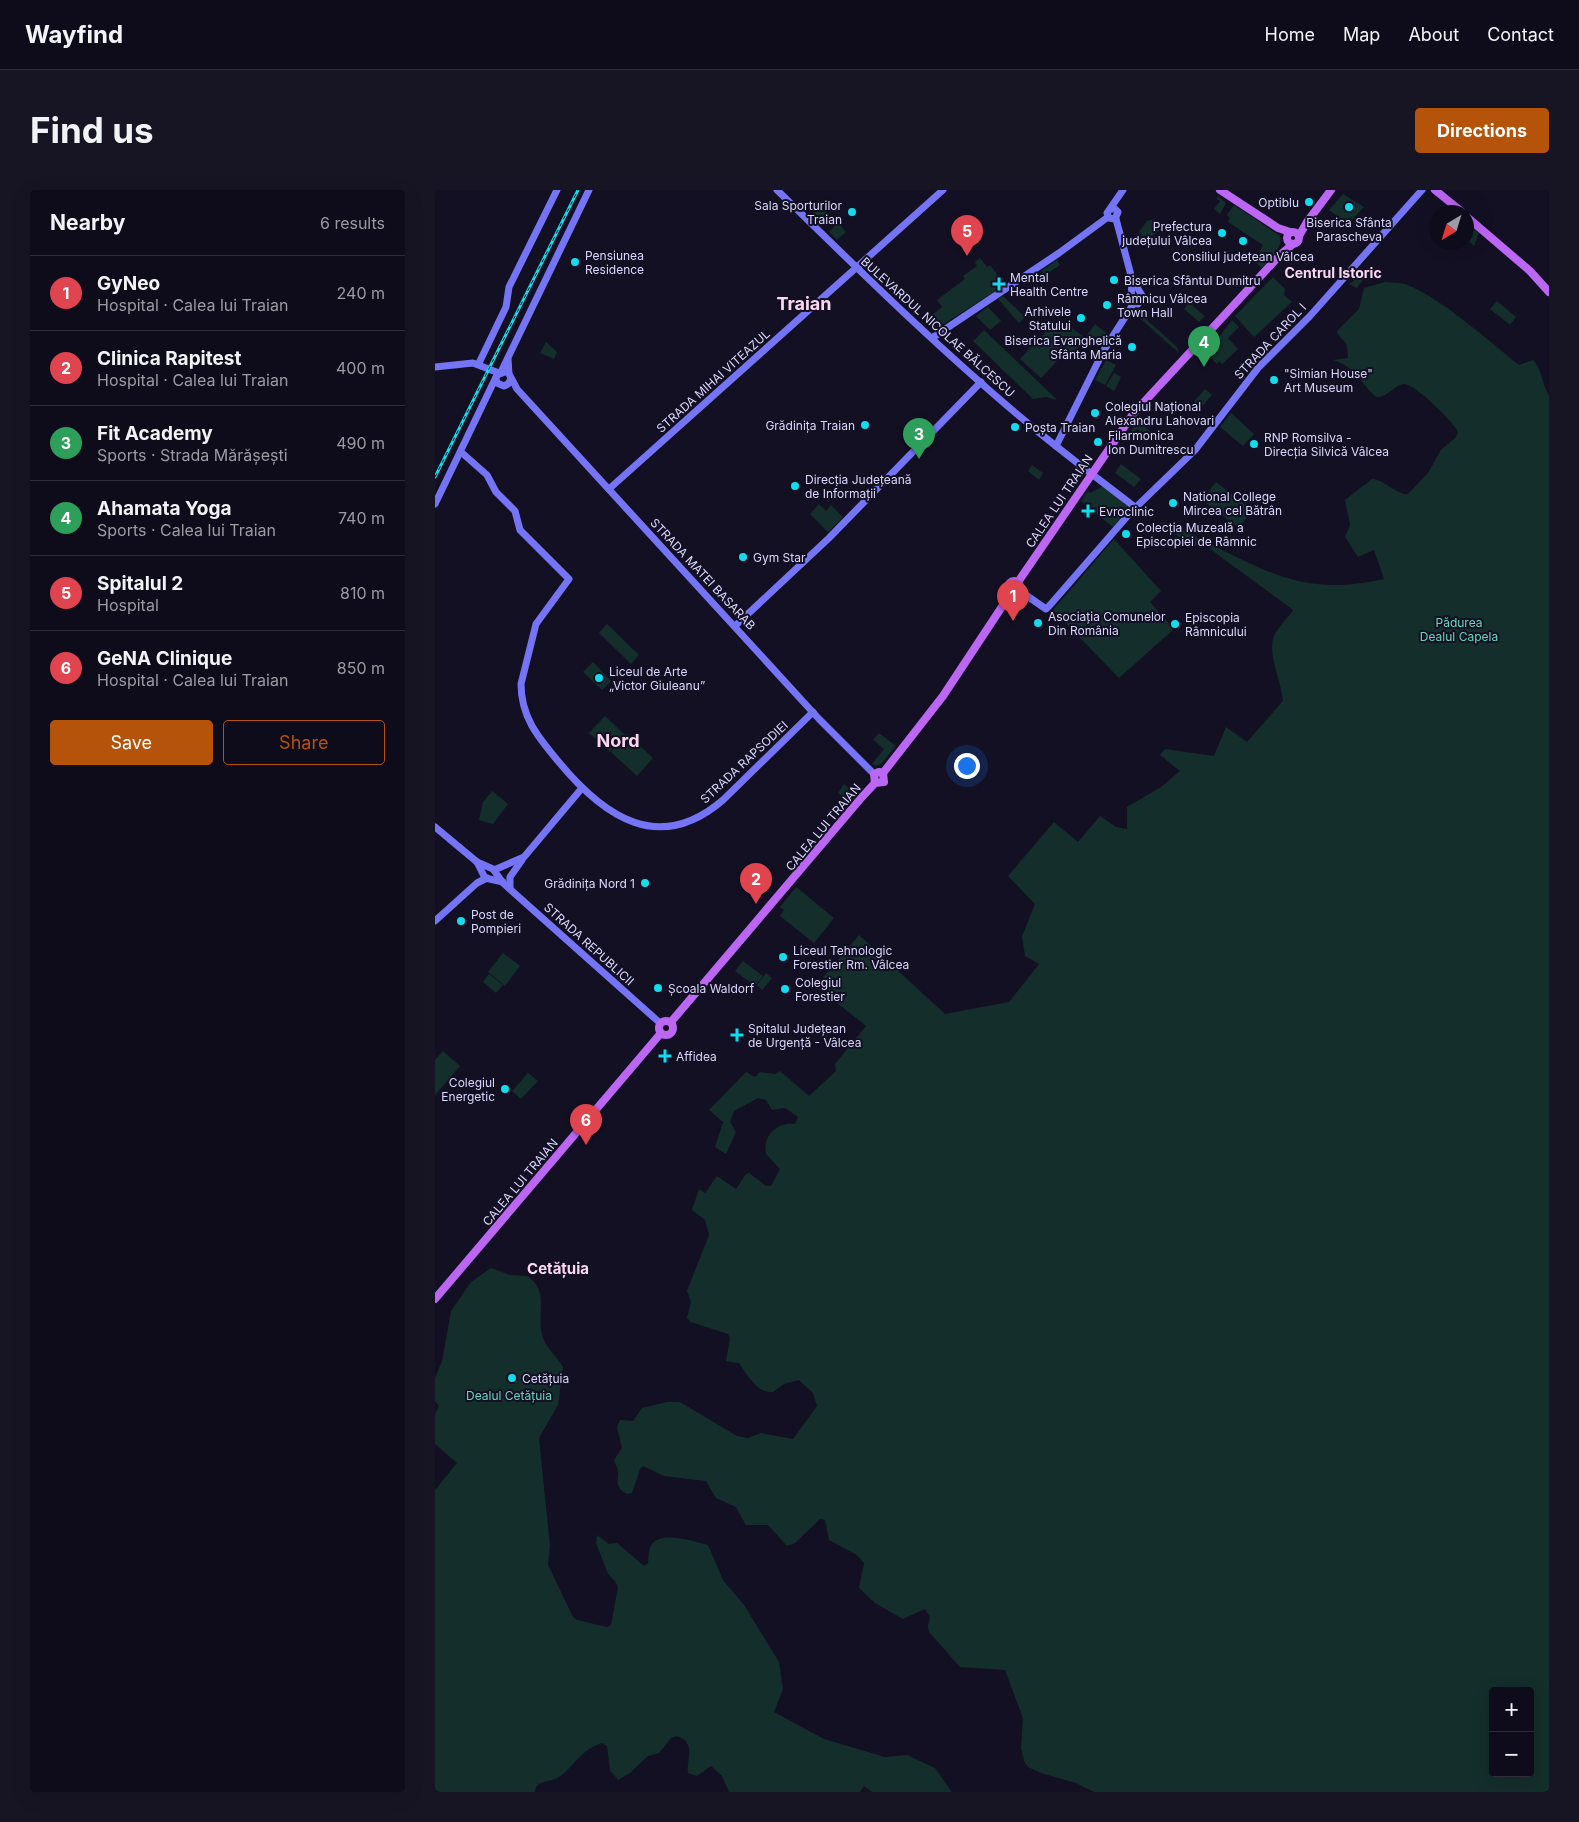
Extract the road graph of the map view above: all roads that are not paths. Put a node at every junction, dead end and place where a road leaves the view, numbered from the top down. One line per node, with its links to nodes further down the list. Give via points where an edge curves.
1 (557, 190): 23 (street, via 509,287 506,307)
2 (589, 190): 22 (street)
3 (777, 190): 17 (street, BULEVARDUL NICOLAE BĂLCESCU)
4 (943, 190): 17 (street, STRADA MIHAI VITEAZUL)
5 (1220, 190): 16 (main road)
6 (1331, 190): 16 (main road, CALEA LUI TRAIAN)
7 (1422, 190): 36 (street, STRADA CAROL I, via 1314,311 1258,368 1195,450)
8 (1430, 190): 9 (main road)
9 (1438, 192): 11 (main road)
10 (1121, 193): 12 (street)
11 (1454, 205)
12 (1113, 209): 13 (street); 14 (street, via 1118,215)
13 (1105, 219): 14 (street); 21 (street)
14 (1115, 219): 18 (street)
15 (1474, 222): 19 (main road)
16 (1291, 237): 33 (main road, CALEA LUI TRAIAN, via 1280,254 1147,399)
17 (856, 268): 21 (street, BULEVARDUL NICOLAE BĂLCESCU); 34 (street, STRADA MIHAI VITEAZUL)
18 (1133, 279): 20 (street); 20 (street, via 1142,295 1139,304)
19 (1549, 292)
20 (1133, 300): 31 (street)
21 (932, 338): 27 (street, BULEVARDUL NICOLAE BĂLCESCU)
22 (507, 359): 25 (street); 26 (street)
23 (479, 364): 24 (street); 25 (street)
24 (435, 367)
25 (497, 373): 26 (street); 28 (street, via 497,383); 30 (street)
26 (510, 377): 28 (street); 29 (street, STRADA MATEI BASARAB)
27 (981, 382): 31 (street, BULEVARDUL NICOLAE BĂLCESCU); 42 (street, via 829,538)
28 (504, 386): 29 (street); 30 (street)
29 (517, 388): 34 (street, STRADA MATEI BASARAB)
30 (488, 396): 32 (street)
31 (1056, 446): 33 (street, BULEVARDUL NICOLAE BĂLCESCU)
32 (461, 452): 35 (street); 45 (street, STRADA RAPSODIEI, via 491,480 496,492 517,515 520,530 569,579 536,624 521,694 524,712 531,726)
33 (1091, 473): 36 (street, BULEVARDUL NICOLAE BĂLCESCU); 37 (main road, CALEA LUI TRAIAN)
34 (609, 489): 42 (street, STRADA MATEI BASARAB)
35 (435, 504)
36 (1135, 507): 40 (street, STRADA CAROL I, via 1046,609)
37 (1018, 582): 38 (main road); 39 (main road, CALEA LUI TRAIAN, via 1010,583)
38 (1020, 591): 39 (main road); 40 (street)
39 (1011, 592): 41 (main road, CALEA LUI TRAIAN)
40 (1029, 597): 41 (street, via 1013,598)
41 (1005, 603): 44 (main road, CALEA LUI TRAIAN, via 937,704 883,773 884,782)
42 (735, 626): 43 (street, STRADA MATEI BASARAB)
43 (813, 712): 44 (street, STRADA MATEI BASARAB); 45 (street, STRADA RAPSODIEI, via 723,800 689,823 658,828 631,822)
44 (875, 778): 51 (main road, CALEA LUI TRAIAN)
45 (582, 788): 47 (street)
46 (435, 827): 48 (street, STRADA REPUBLICII)
47 (524, 857): 48 (street); 49 (street, via 512,873)
48 (488, 873): 49 (street, STRADA REPUBLICII); 50 (street)
49 (510, 888): 52 (street, STRADA REPUBLICII)
50 (435, 921)
51 (671, 1022): 52 (main road, via 664,1020); 53 (main road, CALEA LUI TRAIAN, via 670,1033)
52 (660, 1023): 53 (main road)
53 (661, 1033): 54 (main road, CALEA LUI TRAIAN)
54 (435, 1299)

